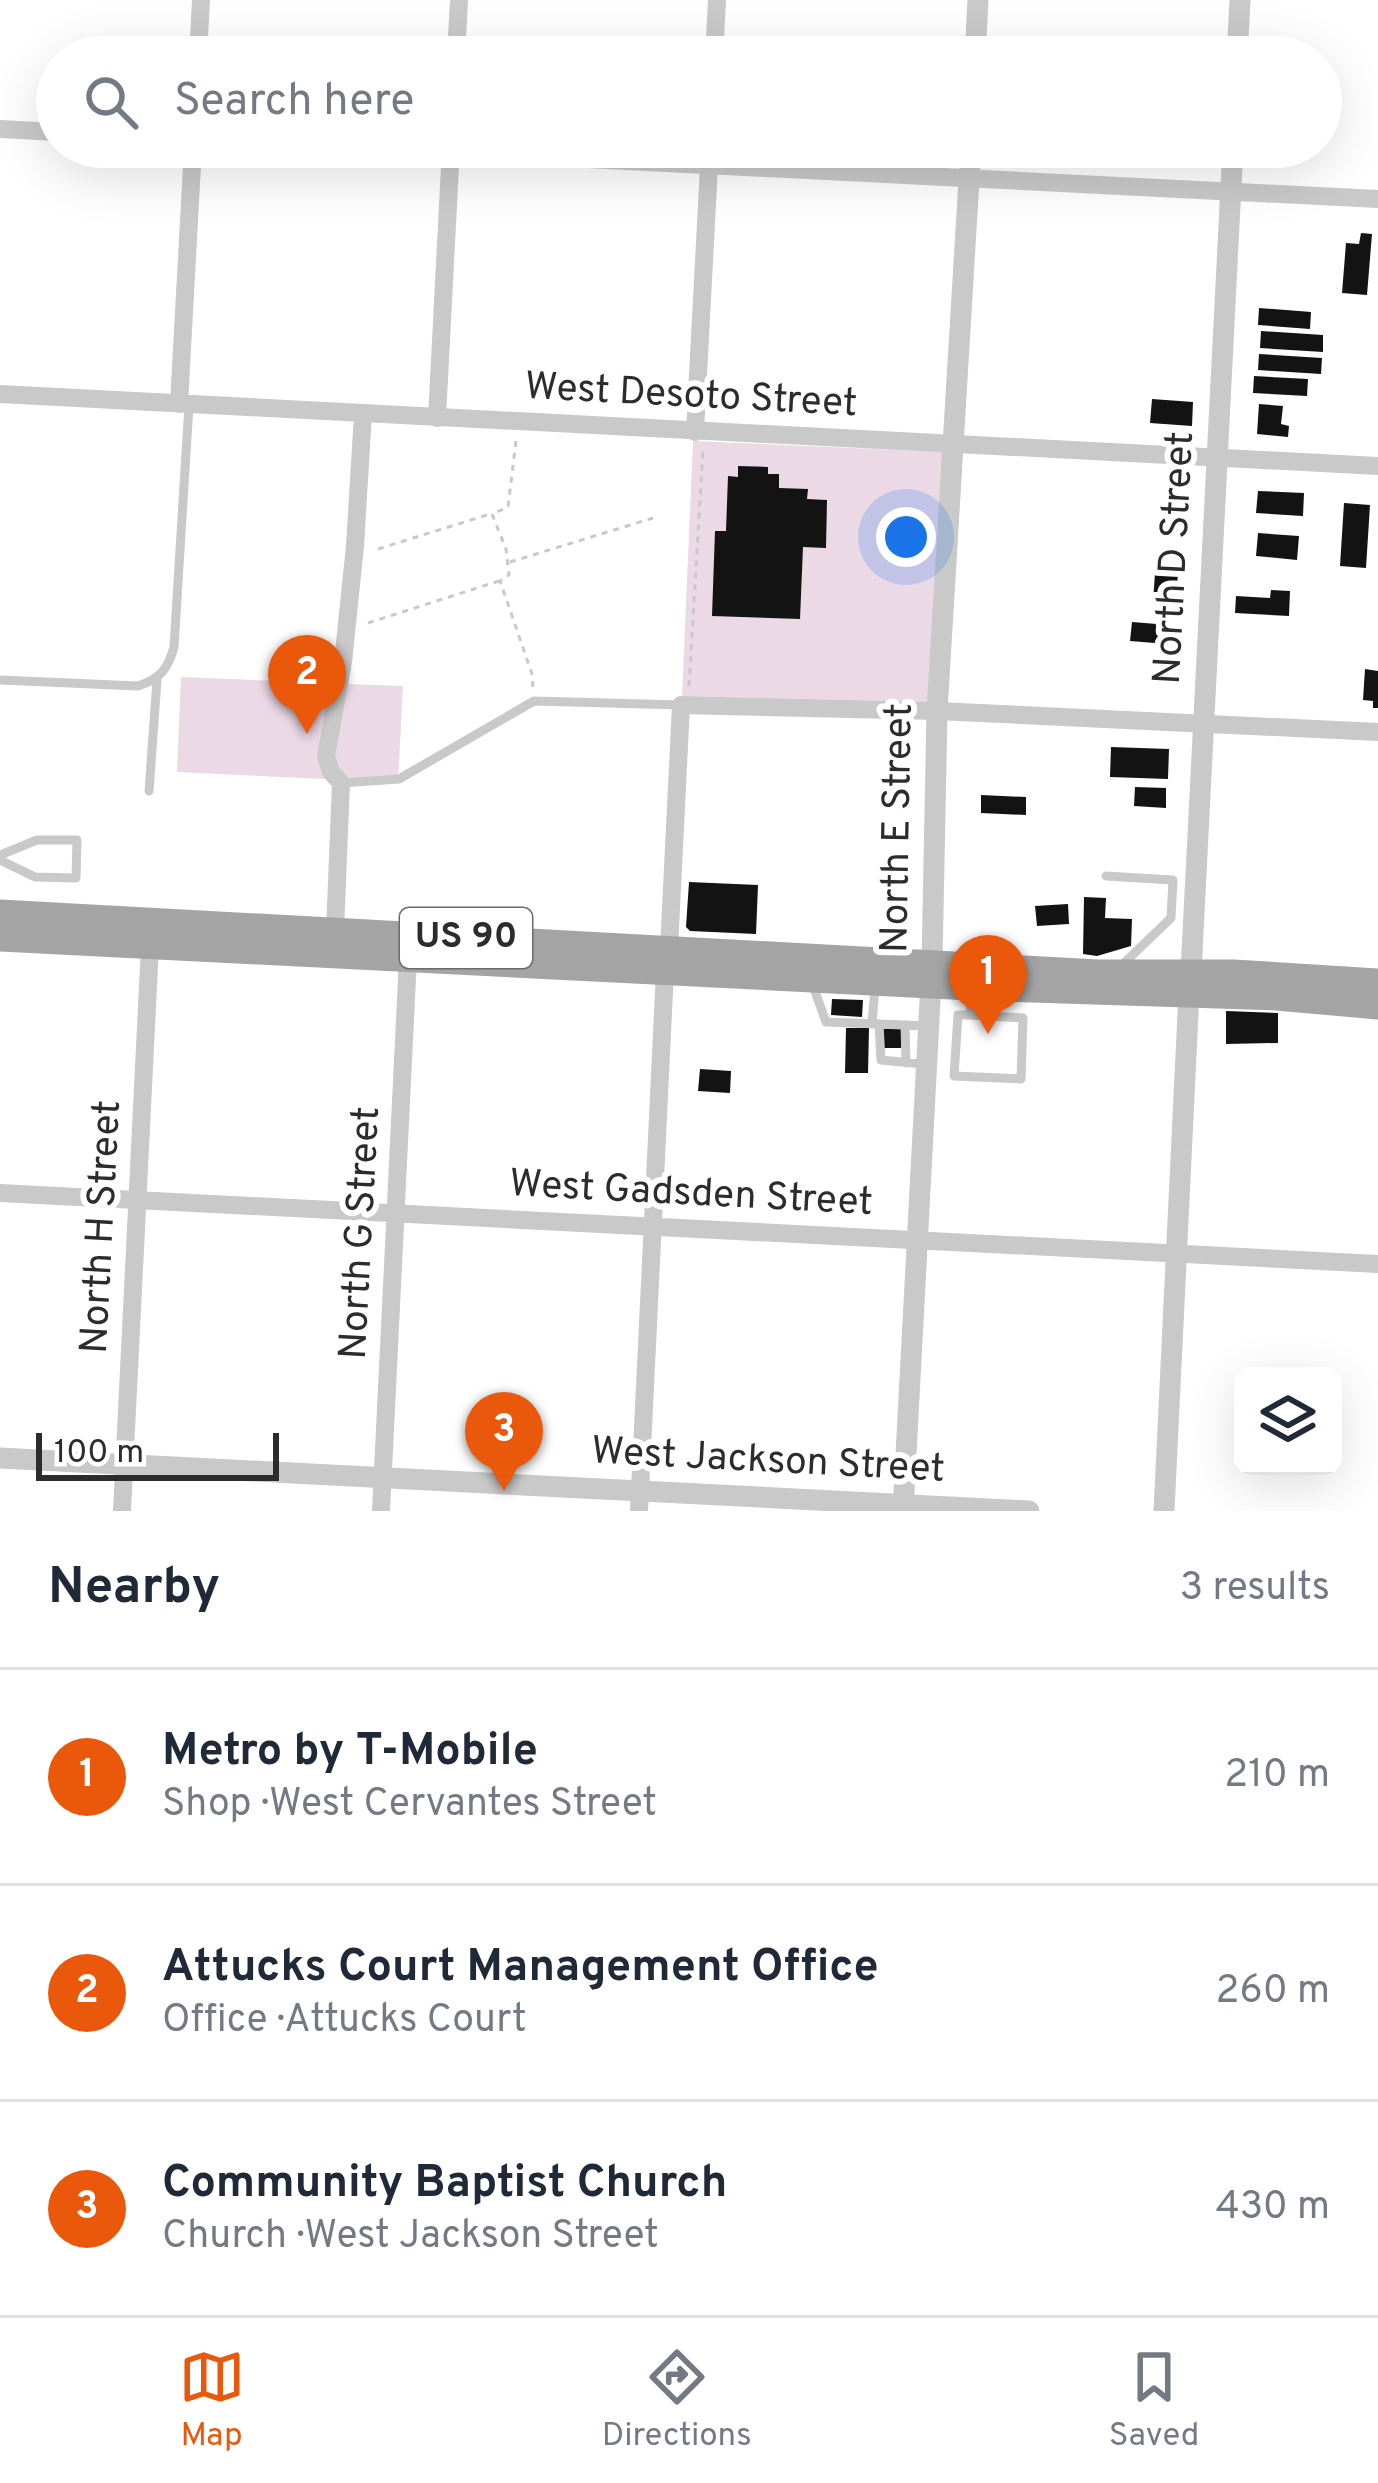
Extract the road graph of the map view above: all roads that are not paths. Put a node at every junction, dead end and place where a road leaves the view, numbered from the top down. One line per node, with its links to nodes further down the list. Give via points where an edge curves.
1 (201, 0): 6 (street)
2 (459, 0): 7 (street)
3 (717, 0): 8 (street)
4 (978, 0): 9 (street)
5 (1240, 0): 10 (street)
6 (199, 36)
7 (457, 36)
8 (715, 36)
9 (976, 36)
10 (1239, 36)
11 (0, 129): 12 (street)
12 (36, 131)
13 (192, 168): 23 (street)
14 (450, 168): 25 (street)
15 (709, 168): 26 (street)
16 (845, 168): 19 (street)
17 (970, 168): 19 (street, North E Street)
18 (1232, 168): 20 (street, North D Street)
19 (969, 179): 20 (street); 27 (street, North E Street)
20 (1231, 191): 21 (street); 28 (street, North D Street)
21 (1378, 199)
22 (0, 394): 23 (street, West Desoto Street)
23 (184, 404): 24 (street, West Desoto Street); 31 (lane, via 174,647)
24 (363, 414): 25 (street, West Desoto Street); 36 (street, via 356,546 326,755)
25 (437, 418): 26 (street, West Desoto Street)
26 (700, 432): 27 (street, West Desoto Street)
27 (951, 443): 28 (street, West Desoto Street); 33 (street, North E Street)
28 (1218, 458): 29 (street, West Desoto Street); 34 (street, North D Street)
29 (1378, 466)
30 (0, 680): 31 (lane, via 123,687)
31 (157, 680): 37 (lane)
32 (684, 705): 33 (street); 36 (lane, via 534,701 399,779); 48 (street)
33 (937, 711): 34 (street); 50 (street, North E Street)
34 (1204, 723): 35 (street); 40 (street, North D Street)
35 (1378, 732)
36 (341, 783): 42 (street)
37 (149, 791)
38 (0, 858): 38 (lane, via 37,840 77,840 76,878 35,877)
39 (1106, 876): 40 (lane, via 1173,880)
40 (1183, 902): 49 (lane); 51 (street, North D Street)
41 (0, 913): 42 (main road, US 90)
42 (334, 931): 44 (main road, US 90); 46 (main road, via 319,941 241,937)
43 (0, 938): 45 (main road, US 90)
44 (540, 942): 47 (main road, via 508,950 422,945); 48 (main road, US 90)
45 (150, 946): 46 (main road, US 90); 63 (street, North H Street)
46 (202, 948): 47 (main road, US 90)
47 (408, 958): 48 (main road, US 90); 64 (street, North G Street)
48 (667, 960): 50 (main road, US 90); 53 (main road, US 90); 65 (street)
49 (1114, 973): 50 (main road, US 90); 51 (main road, US 90)
50 (932, 974): 54 (main road, US 90); 55 (main road, US 90); 59 (street, North E Street)
51 (1190, 982): 52 (main road, US 90); 55 (main road, US 90); 56 (main road, US 90); 67 (street, North D Street)
52 (1378, 982)
53 (812, 984): 54 (main road, US 90); 57 (lane, via 826,1022)
54 (875, 988): 57 (lane)
55 (971, 1001): 60 (lane, via 958,1015); 60 (lane, via 1023,1018 1021,1079 954,1076)
56 (1378, 1006)
57 (875, 1024): 58 (lane); 61 (lane, via 881,1060)
58 (905, 1025): 59 (lane); 61 (lane)
59 (928, 1032): 60 (lane); 61 (street, North E Street)
60 (956, 1039)
61 (916, 1063): 66 (street, North E Street)
62 (0, 1193): 63 (street, West Gadsden Street)
63 (138, 1200): 64 (street, West Gadsden Street); 70 (street, North H Street)
64 (396, 1213): 65 (street, West Gadsden Street); 71 (street, North G Street)
65 (654, 1226): 66 (street, West Gadsden Street); 72 (street)
66 (916, 1240): 67 (street, West Gadsden Street); 73 (street, North E Street)
67 (1177, 1253): 68 (street, West Gadsden Street); 77 (street, North D Street)
68 (1378, 1264)
69 (0, 1458): 70 (street, West Jackson Street)
70 (124, 1465): 71 (street, West Jackson Street); 74 (street, North H Street)
71 (382, 1478): 72 (street, West Jackson Street); 75 (street, North G Street)
72 (640, 1501): 73 (street, West Jackson Street)
73 (903, 1508): 76 (street, West Jackson Street)
74 (122, 1511)
75 (381, 1511)
76 (1029, 1511)
77 (1164, 1511)

